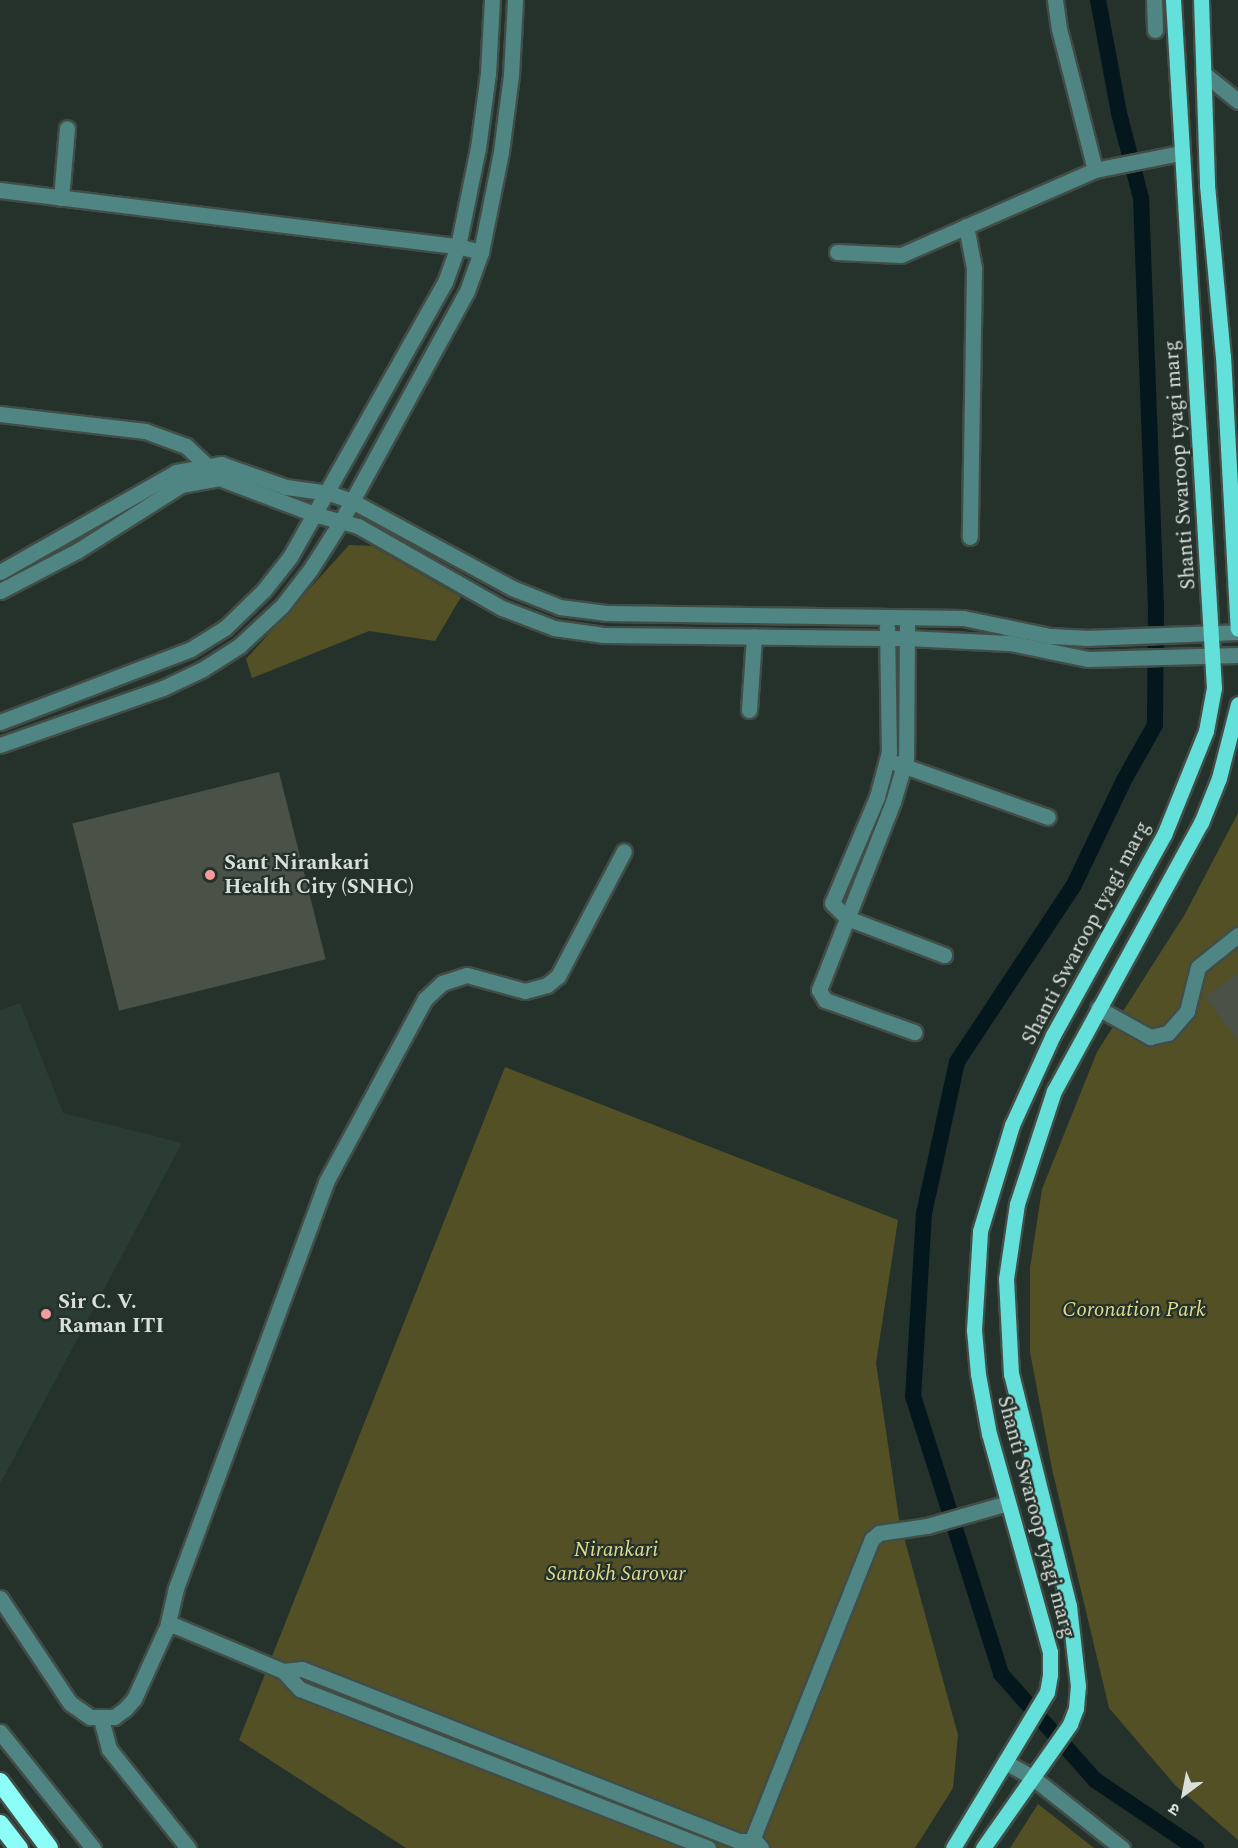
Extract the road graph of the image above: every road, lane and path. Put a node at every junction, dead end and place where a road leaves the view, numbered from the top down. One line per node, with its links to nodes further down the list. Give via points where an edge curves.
1 (492, 0): 7 (street)
2 (515, 0): 8 (street)
3 (1055, 0): 15 (street, via 1059,29)
4 (1154, 0): 9 (street)
5 (1173, 0): 11 (main road, Shanti Swaroop tyagi marg)
6 (1201, 0): 10 (main road)
7 (490, 21): 8 (street); 21 (street, via 478,148)
8 (514, 23): 22 (street, via 501,153)
9 (1155, 30)
10 (1203, 73): 11 (main road); 12 (street); 17 (main road)
11 (1175, 76): 14 (main road, Shanti Swaroop tyagi marg)
12 (1238, 101)
13 (68, 128): 19 (street)
14 (1173, 154): 15 (street); 16 (main road, Shanti Swaroop tyagi marg)
15 (1097, 170): 20 (street)
16 (1182, 185): 17 (main road); 40 (main road, Shanti Swaroop tyagi marg)
17 (1207, 185): 39 (main road, via 1223,356)
18 (0, 190): 19 (street)
19 (61, 198): 21 (street)
20 (966, 226): 23 (street, via 901,255); 31 (street, via 974,268)
21 (458, 246): 22 (street); 27 (street, via 423,327)
22 (481, 252): 28 (street, via 444,338)
23 (837, 252)
24 (0, 414): 25 (street, via 145,431 186,447)
25 (206, 464): 26 (street); 27 (street, via 235,468 286,486); 32 (street, via 176,472 68,537)
26 (219, 478): 29 (street); 33 (street, via 181,485 77,551)
27 (329, 493): 28 (street); 29 (street)
28 (352, 501): 30 (street); 34 (street)
29 (317, 515): 30 (street); 48 (street, via 264,590 225,628 154,666)
30 (340, 523): 35 (street, via 358,526); 51 (street, via 282,606 239,646 163,688)
31 (970, 537)
32 (0, 572)
33 (0, 591)
34 (526, 593): 35 (street); 36 (street, via 560,607 606,613)
35 (517, 614): 41 (street, via 554,628 604,635)
36 (766, 614): 37 (street); 41 (street)
37 (887, 615): 38 (street); 42 (street)
38 (907, 615): 43 (street); 44 (street, via 963,618)
39 (1238, 631): 40 (street)
40 (1212, 633): 44 (street, via 1116,635); 46 (main road, Shanti Swaroop tyagi marg)
41 (760, 636): 42 (street); 49 (street)
42 (887, 638): 43 (street); 53 (street, via 891,727)
43 (907, 638): 44 (street); 54 (street, via 909,731)
44 (1046, 642): 46 (street, via 1088,659)
45 (1238, 655): 46 (street)
46 (1214, 656): 62 (main road, Shanti Swaroop tyagi marg, via 1214,688 1206,731 1164,835 1048,1045 1012,1125 980,1231 974,1330 989,1434)
47 (1238, 704): 60 (main road, Shanti Swaroop tyagi marg, via 1219,777 1201,823)
48 (34, 710): 50 (street); 51 (street)
49 (749, 710)
50 (0, 722)
51 (42, 730): 52 (street)
52 (0, 745)
53 (887, 760): 54 (street); 57 (street, via 877,797 834,896 833,908)
54 (904, 765): 55 (street); 57 (street)
55 (1048, 817)
56 (624, 851): 64 (street, via 558,976 547,986 525,991 467,975 442,983 425,999 327,1182 176,1588)
57 (847, 918): 59 (street); 61 (street, via 820,984 821,996)
58 (1238, 935): 60 (street, via 1198,967 1187,1011 1168,1033 1150,1037)
59 (944, 956)
60 (1098, 1008): 73 (main road, Shanti Swaroop tyagi marg, via 1054,1091 1017,1203 1006,1279 1011,1374 1069,1606 1078,1686 1070,1724)
61 (914, 1032)
62 (1008, 1503): 71 (main road, Shanti Swaroop tyagi marg, via 1050,1652 1047,1692); 78 (street, via 927,1526 879,1533 868,1546)
63 (0, 1598): 68 (street, via 70,1703 80,1713)
64 (167, 1627): 65 (street, via 176,1626); 68 (street, via 134,1699 114,1717)
65 (283, 1671): 66 (street, via 302,1669); 67 (street, via 300,1689)
66 (381, 1700): 67 (street); 70 (street)
67 (375, 1718): 72 (street)
68 (101, 1719): 82 (street, via 109,1749)
69 (0, 1732): 81 (street)
70 (508, 1750): 72 (street); 75 (street)
71 (1005, 1762): 73 (street); 84 (main road, Shanti Swaroop tyagi marg)
72 (502, 1768): 76 (street)
73 (1035, 1772): 85 (main road, Shanti Swaroop tyagi marg); 86 (street)
74 (0, 1782): 80 (highway)
75 (641, 1802): 76 (street); 78 (street)
76 (635, 1820): 83 (street)
77 (0, 1824): 79 (highway)
78 (746, 1844)
79 (19, 1848)
80 (49, 1848)
81 (93, 1848)
82 (188, 1848)
83 (708, 1848)
84 (953, 1848)
85 (983, 1848)
86 (1122, 1848)

